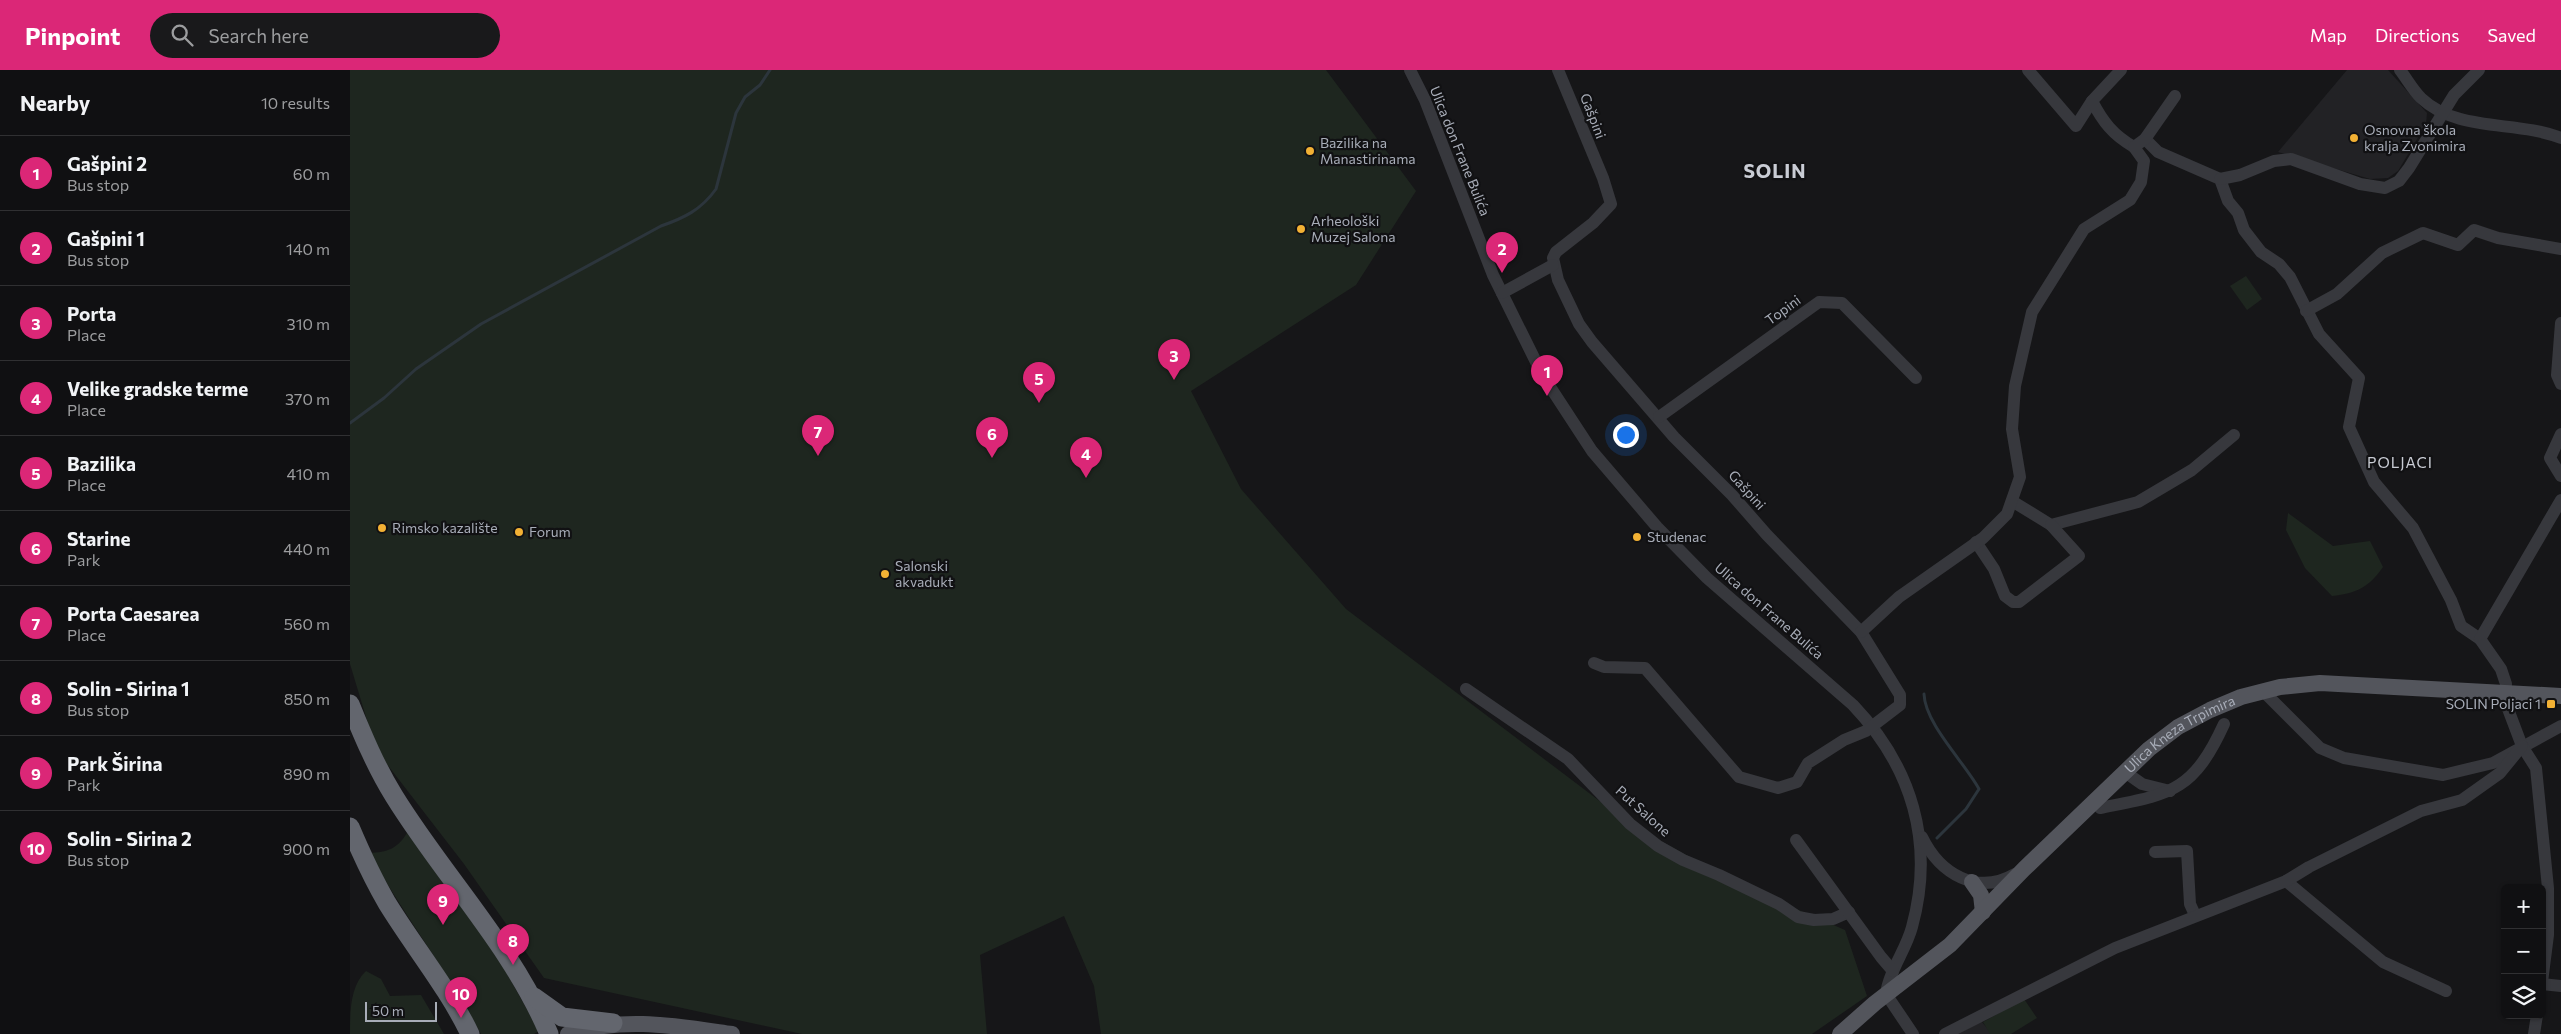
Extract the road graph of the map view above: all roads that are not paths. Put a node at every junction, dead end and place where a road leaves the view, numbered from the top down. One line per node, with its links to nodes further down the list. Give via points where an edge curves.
1 (1410, 70): 16 (street, Ulica don Frane Bulića)
2 (1558, 70): 15 (street, Gašpini, via 1604,178 1611,204 1556,252)
3 (2028, 70): 8 (street, via 2076,126)
4 (2121, 70): 8 (street)
5 (2400, 70): 9 (street, via 2421,98)
6 (2479, 70): 9 (street, via 2454,95)
7 (2175, 96): 11 (street)
8 (2092, 102): 12 (street, via 2103,122 2120,139)
9 (2443, 112): 10 (street, via 2457,119 2529,129); 13 (street, via 2409,168 2399,181 2385,188 2360,184 2291,159 2274,161 2240,175)
10 (2561, 138)
11 (2145, 139): 12 (street); 13 (street, via 2158,152)
12 (2134, 147): 25 (street, via 2144,161 2141,182 2130,200 2084,229 2032,312 2015,386 2012,429 2020,477)
13 (2220, 179): 17 (street, via 2244,230 2261,252 2279,264 2290,277)
14 (2561, 249): 17 (street, via 2498,238 2474,230 2458,245 2423,233 2382,253 2337,294)
15 (1553, 265): 16 (street); 21 (street, Gašpini, via 1579,324 1608,362)
16 (1502, 293): 38 (street, Ulica don Frane Bulića, via 1543,376 1592,451 1657,527 1711,582 1811,667)
17 (2306, 311): 30 (street, via 2319,334 2359,378 2349,427 2374,482 2412,528 2451,600 2461,626)
18 (2561, 323): 20 (street, via 2557,375)
19 (1916, 378): 21 (street, Topini, via 1842,303 1819,302)
20 (2561, 384)
21 (1659, 417): 29 (street, Gašpini, via 1767,536)
22 (2561, 434): 24 (street, via 2550,458)
23 (2234, 435): 27 (street, via 2192,470 2138,502)
24 (2561, 476)
25 (2012, 500): 27 (street); 28 (street, via 2007,514)
26 (2561, 500): 30 (street)
27 (2050, 525): 28 (street, via 2079,556 2019,602 2005,596 1994,569)
28 (1976, 542): 29 (street, via 1899,597)
29 (1861, 632): 38 (street, Gašpini, via 1900,695 1900,705)
30 (2480, 639): 34 (street, via 2501,669)
31 (1594, 663): 38 (street, via 1604,667 1645,668 1739,777 1778,788 1797,782 1808,763)
32 (1466, 689): 52 (street, Put Salone, via 1568,760 1630,824 1674,856 1779,904 1798,917 1833,919)
33 (2264, 692): 34 (main road, Ulica Kneza Trpimira, via 2320,683); 40 (street, via 2320,748 2344,758 2443,775 2493,763); 41 (main road, Ulica Kneza Trpimira, via 2231,701 2178,727)
34 (2506, 693): 35 (main road, Ulica Kneza Trpimira); 40 (street, via 2505,702)
35 (2561, 696)
36 (350, 704): 60 (highway, via 373,759 394,797 513,965)
37 (2224, 724): 42 (street, via 2212,750 2192,777)
38 (1874, 726): 45 (street, Ulica don Frane Bulića, via 1894,759 1912,800)
39 (2561, 726): 40 (street)
40 (2522, 746): 49 (street, via 2500,773 2462,800 2421,811); 51 (street, via 2536,768 2540,790 2548,888)
41 (2125, 772): 42 (street, via 2142,784); 48 (main road, Ulica Kneza Trpimira)
42 (2170, 791): 43 (street)
43 (2100, 808)
44 (350, 827): 65 (highway, via 387,903)
45 (1920, 832): 50 (street, Ulica don Frane Bulića, via 1945,869); 56 (street, Ulica don Frane Bulića, via 1921,870 1915,916)
46 (1796, 840): 52 (street)
47 (2155, 852): 54 (street, via 2187,851 2190,904)
48 (2024, 869): 50 (street, Ulica don Frane Bulića, via 1999,882); 53 (main road, Ulica Kneza Trpimira)
49 (2286, 881): 54 (street); 61 (street, via 2383,962)
50 (1972, 882): 53 (main road, via 1982,895)
51 (2546, 911)
52 (1849, 912): 56 (street, via 1880,958)
53 (1983, 912): 62 (main road, Ulica Kneza Trpimira, via 1950,945)
54 (2195, 915): 71 (street, via 2115,948)
55 (2545, 929): 57 (street)
56 (1894, 971): 62 (street, Ulica don Frane Bulića)
57 (2542, 974)
58 (2546, 984): 59 (street)
59 (2561, 986)
60 (527, 990): 64 (highway, via 562,1017); 66 (highway)
61 (2446, 990)
62 (1886, 994): 69 (main road, Ulica Kneza Trpimira); 70 (street)
63 (2537, 1019): 72 (street)
64 (613, 1024): 67 (main road); 68 (main road, via 661,1024)
65 (469, 1033)
66 (549, 1034)
67 (568, 1034)
68 (732, 1034)
69 (1840, 1034)
70 (1913, 1034)
71 (1945, 1034)
72 (2534, 1034)

